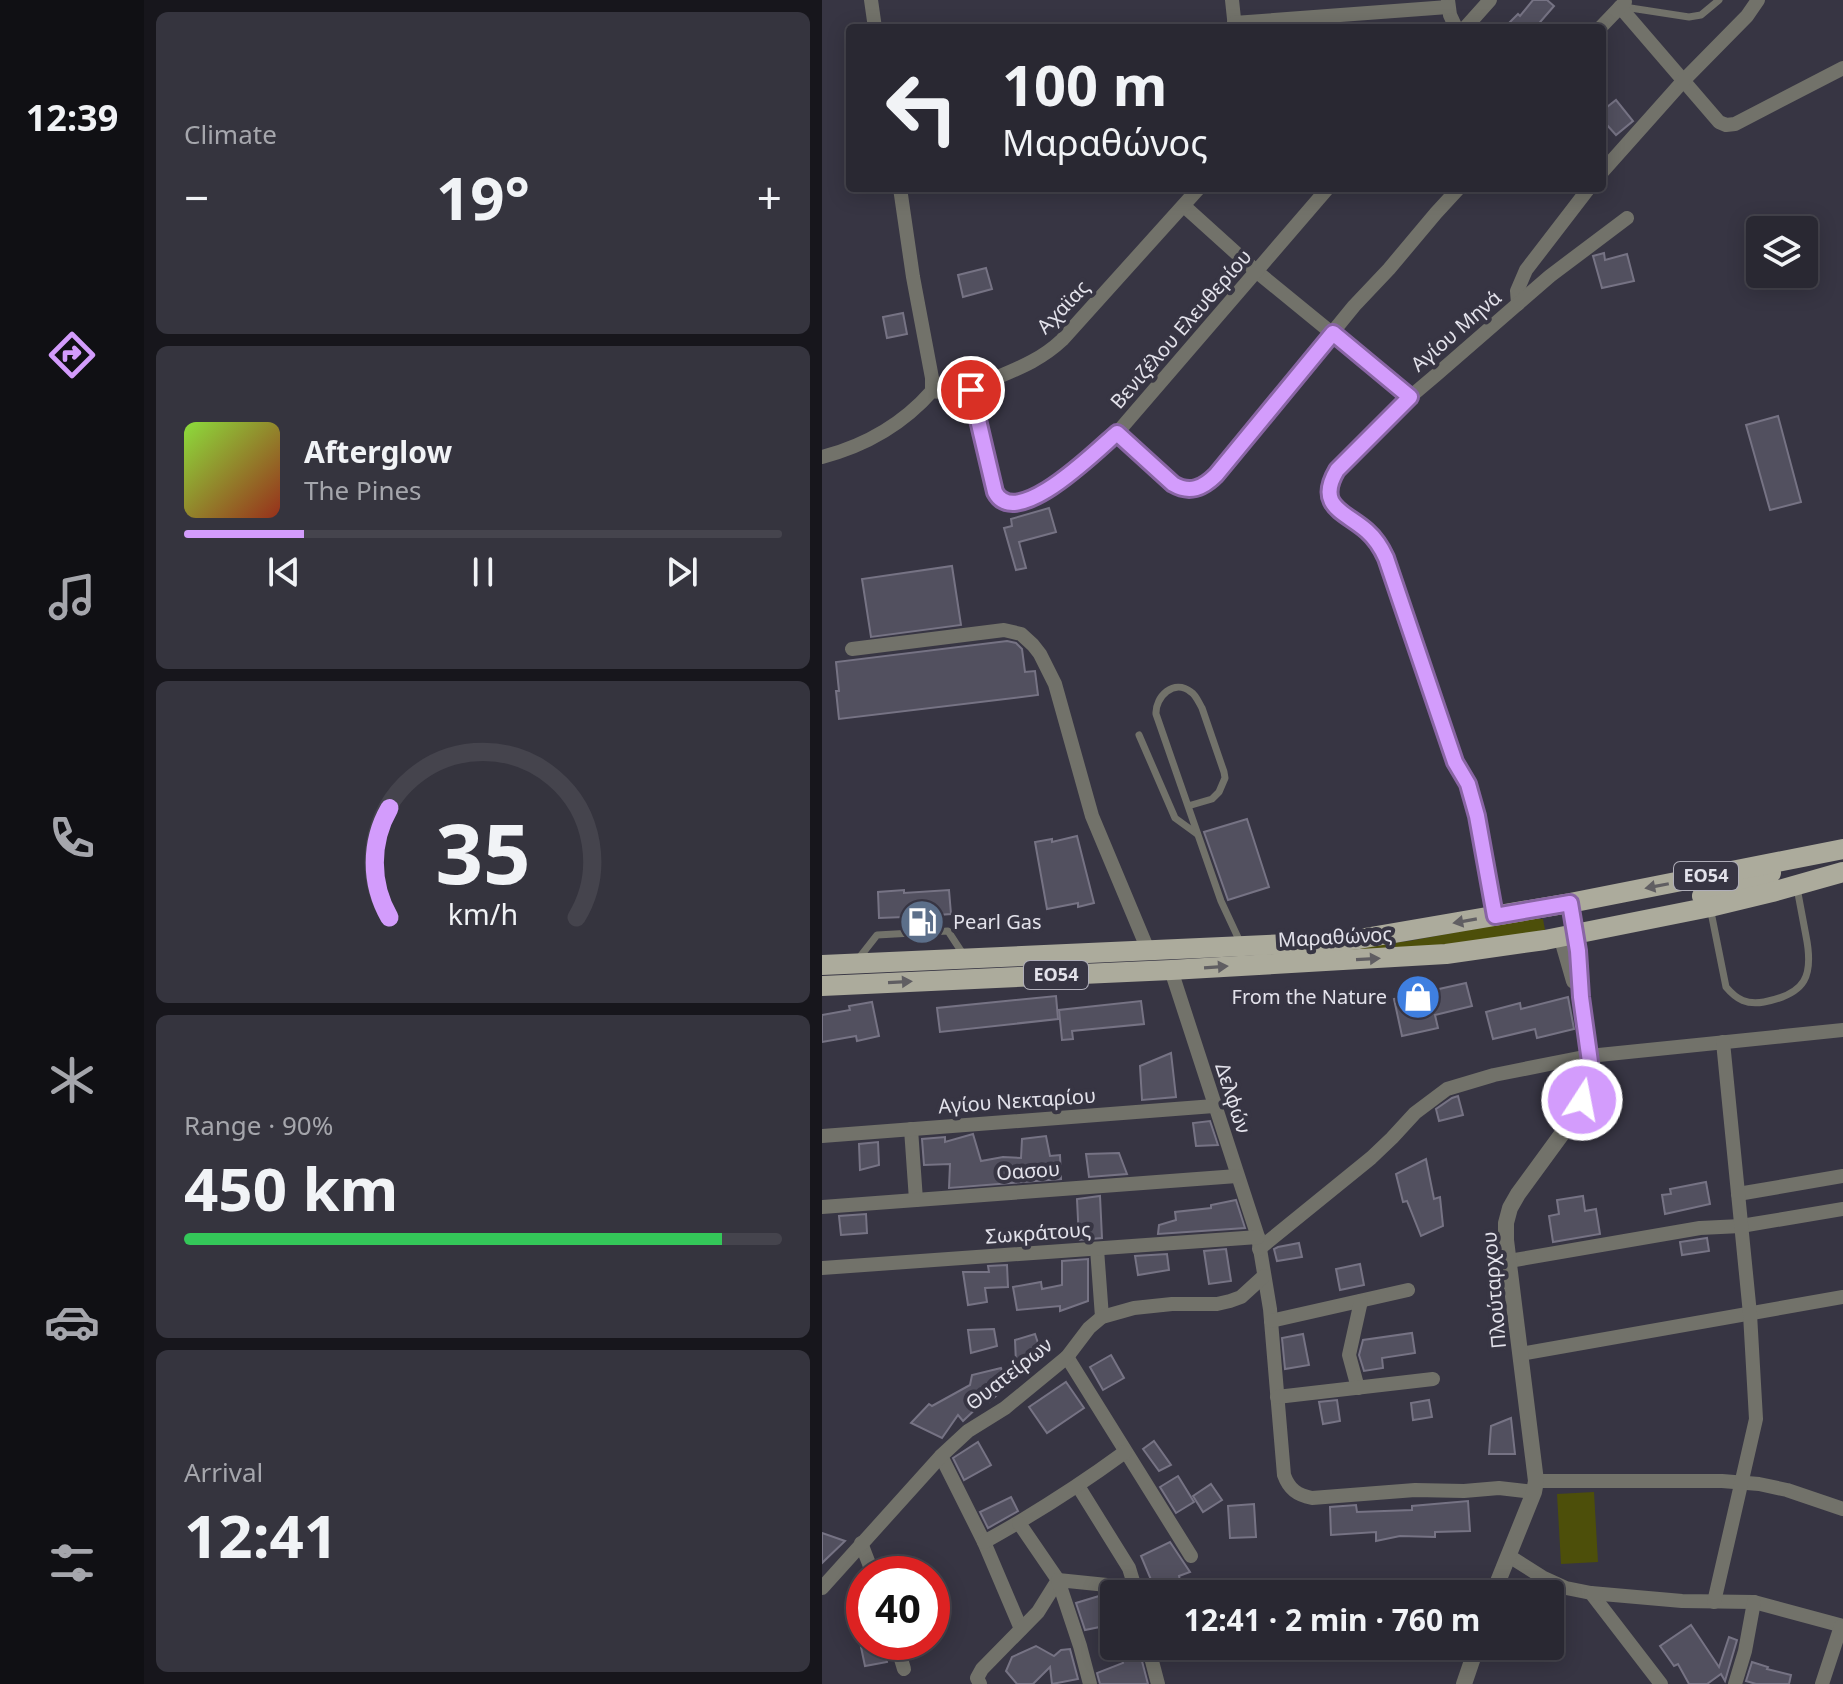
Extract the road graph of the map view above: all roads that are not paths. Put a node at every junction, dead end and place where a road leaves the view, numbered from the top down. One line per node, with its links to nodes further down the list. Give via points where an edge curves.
1 (871, 0): 8 (street)
2 (1232, 0): 9 (street)
3 (1490, 0): 12 (street)
4 (1719, 0): 7 (lane, via 1701,15 1689,17)
5 (1758, 0): 15 (street)
6 (1448, 3): 10 (street); 11 (street)
7 (1623, 3): 13 (street); 15 (street)
8 (874, 24)
9 (1234, 24)
10 (1253, 24)
11 (1454, 24)
12 (1469, 24)
13 (1604, 24)
14 (1843, 68): 15 (street, via 1726,125)
15 (1684, 80): 16 (street)
16 (1606, 168)
17 (901, 192): 28 (street, via 932,378)
18 (1196, 192): 22 (street, Αχαϊας)
19 (1325, 192): 24 (street, Βενιζέλου Ελευθερίου)
20 (1455, 192): 26 (street)
21 (1586, 192): 25 (street, via 1526,270)
22 (1184, 206): 24 (street); 27 (street, Αχαϊας, via 1058,344)
23 (1627, 218): 25 (street, Αγίου Μηνά)
24 (1256, 271): 26 (street); 30 (street, Βενιζέλου Ελευθερίου)
25 (1518, 304): 29 (street, Αγίου Μηνά)
26 (1333, 333): 29 (street); 30 (street, via 1216,475 1200,487 1188,490 1173,484)
27 (971, 390): 28 (street, Αχαϊας); 30 (street, Βενιζέλου Ελευθερίου, via 995,492 1011,503 1042,494)
28 (928, 396): 31 (street, via 869,440)
29 (1410, 397): 40 (street, Αγίου Μηνά, via 1337,470 1330,490 1334,507 1376,539 1386,558 1455,762 1468,784)
30 (1117, 433)
31 (822, 457)
32 (852, 649): 43 (street, via 1004,630 1017,632 1033,645 1055,684 1092,816)
33 (1139, 735): 35 (lane, via 1175,818)
34 (1188, 806): 34 (lane, via 1156,714 1159,697 1171,688 1182,688 1198,700 1224,772 1223,786 1212,799); 35 (lane)
35 (1197, 834): 42 (lane)
36 (1843, 849): 41 (main road, Μαραθώνος / ΕΟ54, one-way to 41)
37 (1843, 872): 38 (main road, Μαραθώνος / ΕΟ54)
38 (1797, 885): 39 (main road, Μαραθώνος / ΕΟ54); 39 (lane, via 1809,973 1793,993 1773,1000 1742,1002 1726,987)
39 (1710, 907): 41 (main road, Μαραθώνος / ΕΟ54)
40 (1495, 916): 41 (main road, Μαραθώνος / ΕΟ54); 42 (main road, Μαραθώνος / ΕΟ54, one-way to 42, via 1359,939)
41 (1570, 924): 47 (main road, Μαραθώνος / ΕΟ54, one-way to 41, via 1489,949); 51 (street, Πλούταρχου)
42 (1242, 946): 43 (main road, Μαραθώνος / ΕΟ54)
43 (1148, 950): 44 (main road, Μαραθώνος / ΕΟ54)
44 (966, 959): 45 (main road, Μαραθώνος / ΕΟ54); 45 (lane, via 948,931 877,935)
45 (855, 964): 46 (main road, Μαραθώνος / ΕΟ54)
46 (822, 965)
47 (1171, 970): 48 (main road, Μαραθώνος / ΕΟ54, one-way to 47); 52 (street, Δελφών)
48 (822, 986)
49 (1842, 1034): 50 (street)
50 (1723, 1042): 51 (street); 57 (street)
51 (1589, 1056): 62 (street, via 1447,1089 1371,1158); 64 (street, Πλούταρχου, via 1579,1108 1510,1208)
52 (1214, 1106): 53 (street, Αγίου Νεκταρίου); 55 (street, Δελφών)
53 (911, 1129): 54 (street, Αγίου Νεκταρίου); 58 (street)
54 (822, 1136)
55 (1237, 1176): 58 (street, Οασου); 62 (street, Δελφών)
56 (1843, 1176): 57 (street)
57 (1738, 1194): 61 (street)
58 (916, 1200): 59 (street, Οασου)
59 (822, 1207)
60 (1843, 1209): 61 (street)
61 (1741, 1226): 64 (street, via 1700,1228); 70 (street)
62 (1258, 1243): 63 (street, Σωκράτους); 66 (street, Δελφών)
63 (1097, 1249): 65 (street, Σωκράτους); 71 (street)
64 (1509, 1261): 73 (street, Πλούταρχου)
65 (822, 1268)
66 (1264, 1276): 71 (street, via 1230,1301 1134,1308); 72 (street, Δελφών)
67 (1408, 1290): 69 (street)
68 (1843, 1297): 70 (street)
69 (1361, 1301): 72 (street); 76 (street, via 1349,1355)
70 (1750, 1314): 73 (street); 80 (street, via 1756,1419)
71 (1102, 1317): 74 (street, Θυατείρων)
72 (1271, 1321): 77 (street, Δελφών)
73 (1520, 1354): 82 (street, Πλούταρχου)
74 (1067, 1357): 78 (street); 79 (street, Θυατείρων)
75 (1433, 1379): 76 (street)
76 (1358, 1388): 77 (street)
77 (1277, 1397): 82 (street, Δελφών, via 1284,1475 1289,1487 1303,1496)
78 (1125, 1452): 81 (street); 88 (street)
79 (941, 1456): 85 (street); 86 (street, Θυατείρων)
80 (1743, 1483): 82 (street, Δελφών); 83 (street, Δελφών, via 1787,1490); 96 (street)
81 (1078, 1486): 84 (street); 91 (street)
82 (1535, 1486): 89 (street, Πλούταρχου)
83 (1843, 1509)
84 (1019, 1523): 85 (street); 90 (street)
85 (984, 1542): 99 (street)
86 (861, 1543): 87 (street); 94 (street, Θυατείρων)
87 (866, 1556)
88 (1191, 1556)
89 (1509, 1556): 92 (street, Πλούταρχου); 95 (street, via 1566,1588)
90 (1058, 1580): 93 (street); 99 (street); 105 (street)
91 (1133, 1580)
92 (1499, 1580)
93 (1100, 1586)
94 (822, 1588)
95 (1591, 1593): 96 (street); 108 (street)
96 (1714, 1602): 97 (street)
97 (1754, 1602): 98 (street); 109 (street)
98 (1842, 1626): 110 (street)
99 (1021, 1629): 104 (street, via 982,1669)
100 (901, 1660): 103 (street)
101 (1152, 1660): 106 (street)
102 (1472, 1660): 107 (street)
103 (904, 1669)
104 (980, 1684)
105 (1090, 1684)
106 (1158, 1684)
107 (1464, 1684)
108 (1661, 1684)
109 (1735, 1684)
110 (1822, 1684)

